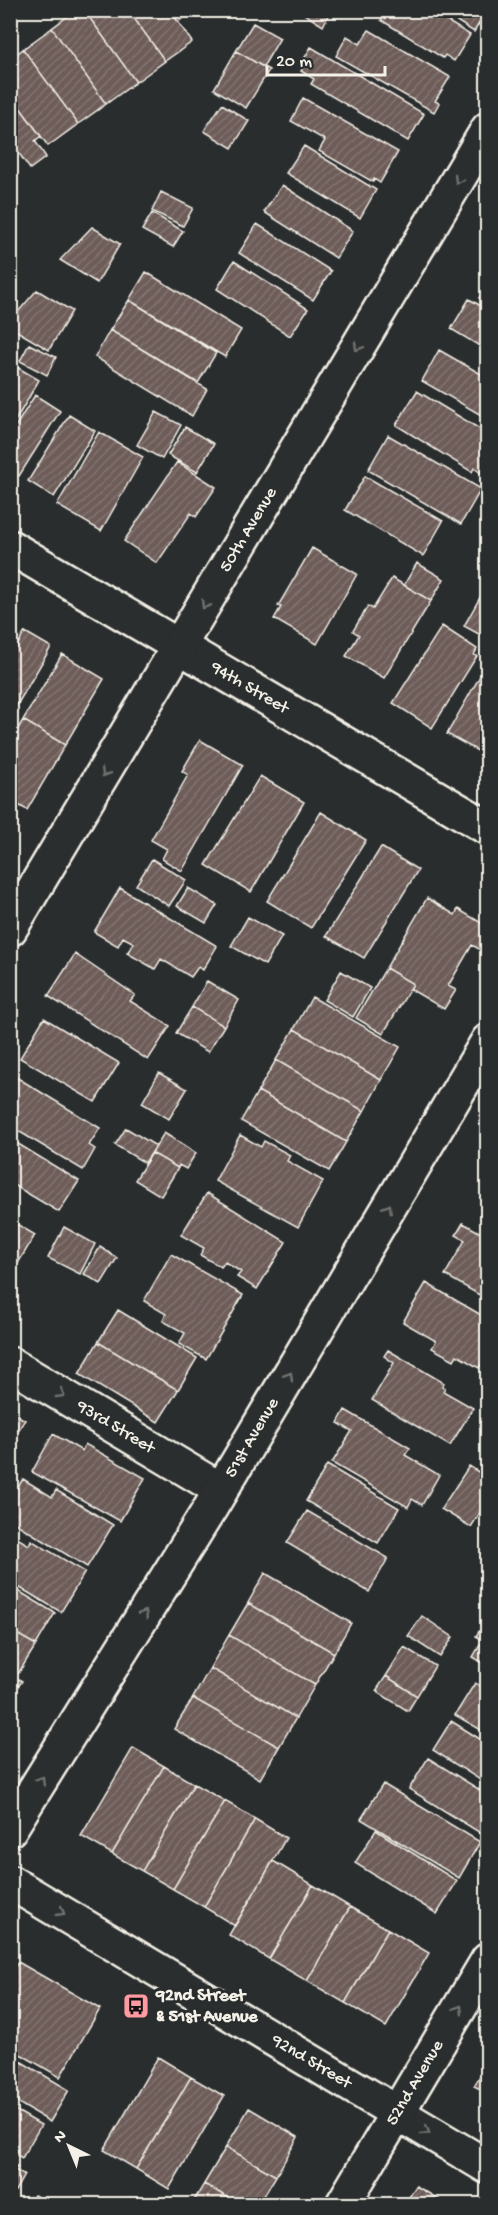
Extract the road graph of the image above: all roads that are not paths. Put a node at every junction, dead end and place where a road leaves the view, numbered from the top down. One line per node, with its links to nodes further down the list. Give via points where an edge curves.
1 (488, 129): 3 (street, 50th Avenue, one-way to 3)
2 (10, 547): 3 (street, 94th Street)
3 (181, 646): 4 (street, 94th Street); 5 (street, 50th Avenue, one-way to 5)
4 (488, 828)
5 (10, 930)
6 (488, 1041): 8 (street, 51st Avenue, one-way to 6)
7 (10, 1364): 8 (street, 93rd Street, one-way to 8)
8 (221, 1490): 9 (street, 51st Avenue, one-way to 8)
9 (10, 1829)
10 (10, 1882): 12 (street, 92nd Street, one-way to 12)
11 (488, 1960): 12 (street, 52nd Avenue, one-way to 11)
12 (397, 2113): 13 (street, 92nd Street, one-way to 13); 14 (street, 52nd Avenue)
13 (488, 2167)
14 (343, 2205)

